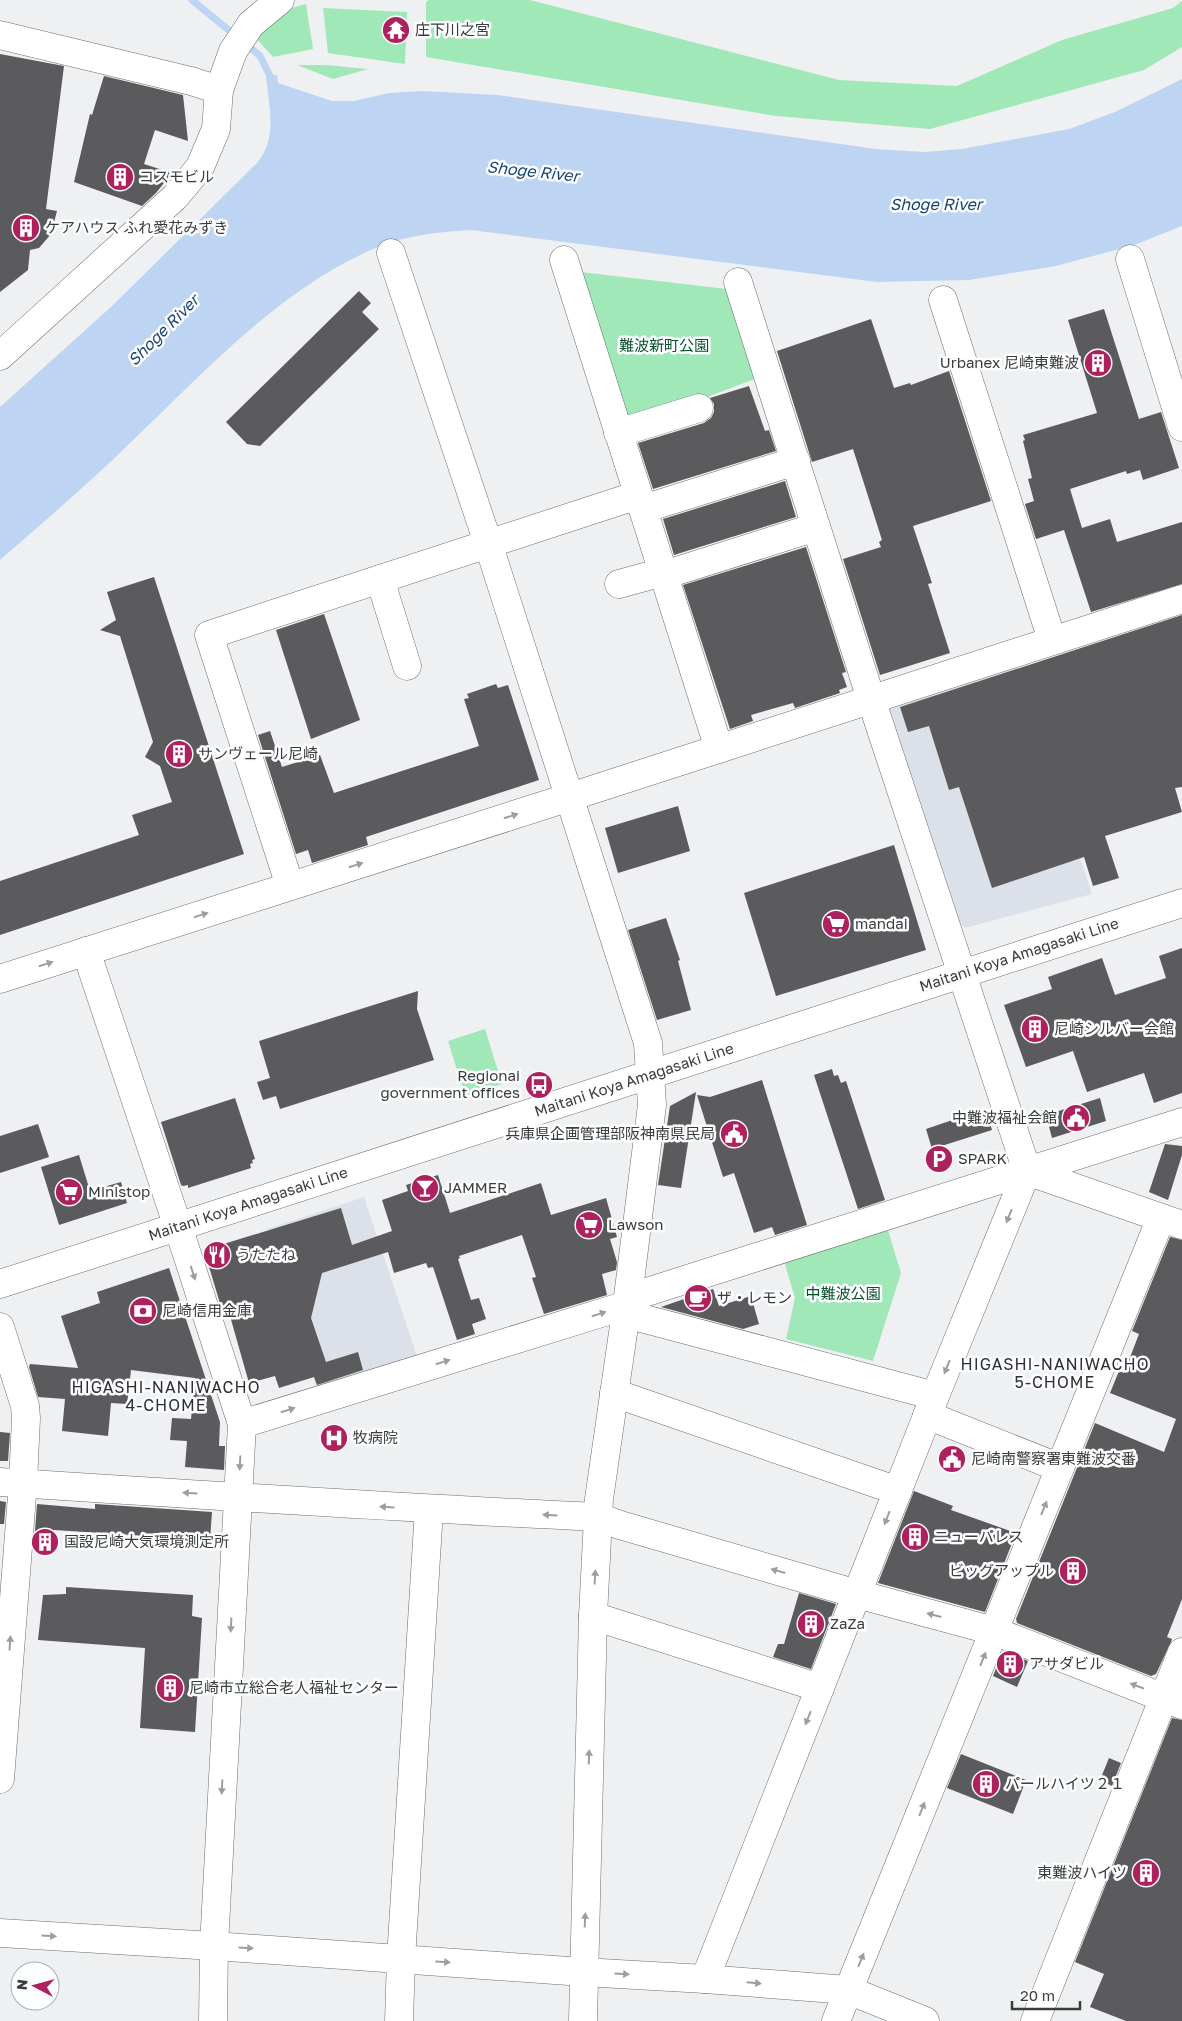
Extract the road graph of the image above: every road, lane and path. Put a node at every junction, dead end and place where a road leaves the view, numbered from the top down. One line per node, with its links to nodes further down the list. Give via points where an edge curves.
1 (280, 0): 3 (street, via 252,24 236,46)
2 (0, 35): 3 (street)
3 (219, 90): 9 (street, via 216,129 200,167 176,197)
4 (391, 253): 16 (street)
5 (1130, 259): 11 (street)
6 (564, 260): 12 (street)
7 (738, 282): 13 (street)
8 (943, 300): 21 (street)
9 (0, 356)
10 (699, 408): 12 (street)
11 (1182, 426)
12 (618, 433): 14 (street)
13 (796, 461): 14 (street); 15 (street)
14 (640, 502): 16 (street); 17 (street)
15 (816, 527): 17 (street); 23 (street)
16 (488, 543): 18 (street); 25 (street)
17 (663, 573): 19 (street); 24 (street)
18 (380, 579): 22 (street); 26 (street, via 209,635)
19 (619, 584)
20 (1182, 599): 21 (street)
21 (1052, 640): 23 (street)
22 (407, 666)
23 (871, 699): 24 (street); 29 (street)
24 (719, 749): 25 (street)
25 (570, 797): 26 (street, one-way to 25); 31 (street, via 648,1043)
26 (290, 886): 28 (street, one-way to 26)
27 (1182, 903): 29 (street, Maitani Koya Amagasaki Line)
28 (86, 951): 30 (street, one-way to 28); 35 (street)
29 (963, 974): 31 (street, Maitani Koya Amagasaki Line); 33 (street)
30 (0, 979)
31 (651, 1075): 35 (street, Maitani Koya Amagasaki Line); 37 (street, via 652,1105)
32 (1182, 1122): 33 (street)
33 (1027, 1171): 34 (street); 37 (street); 40 (street, one-way to 40)
34 (1171, 1222): 42 (street)
35 (178, 1226): 36 (street, Maitani Koya Amagasaki Line); 41 (street, one-way to 41)
36 (0, 1284)
37 (627, 1306): 39 (street); 40 (street); 41 (street, one-way to 37)
38 (0, 1328): 43 (street, via 26,1418)
39 (614, 1393): 44 (street); 47 (street)
40 (931, 1405): 42 (street); 44 (street)
41 (242, 1424): 45 (street, one-way to 45)
42 (1060, 1468): 50 (street, one-way to 42)
43 (11, 1483): 45 (street, one-way to 43); 54 (street, one-way to 43)
44 (898, 1491): 48 (street, one-way to 48)
45 (238, 1496): 46 (street, one-way to 45); 56 (street, one-way to 56)
46 (429, 1509): 47 (street, one-way to 46); 57 (street)
47 (598, 1517): 48 (street, one-way to 47); 49 (street, one-way to 47)
48 (858, 1594): 50 (street, one-way to 48); 52 (street)
49 (593, 1616): 52 (street); 58 (street, one-way to 49)
50 (994, 1630): 53 (street, one-way to 50); 60 (street, one-way to 50)
51 (1182, 1652): 53 (street)
52 (820, 1688): 59 (street, one-way to 59)
53 (1173, 1701): 66 (street)
54 (0, 1779)
55 (0, 1933): 56 (street, one-way to 56)
56 (214, 1946): 57 (street, one-way to 57); 61 (street)
57 (400, 1959): 58 (street, one-way to 58); 62 (street)
58 (584, 1972): 59 (street, one-way to 59); 63 (street)
59 (705, 1978): 60 (street, one-way to 60)
60 (848, 1990): 64 (street); 65 (street)
61 (213, 2021)
62 (399, 2021)
63 (583, 2021)
64 (836, 2021)
65 (925, 2021)
66 (1035, 2021)

